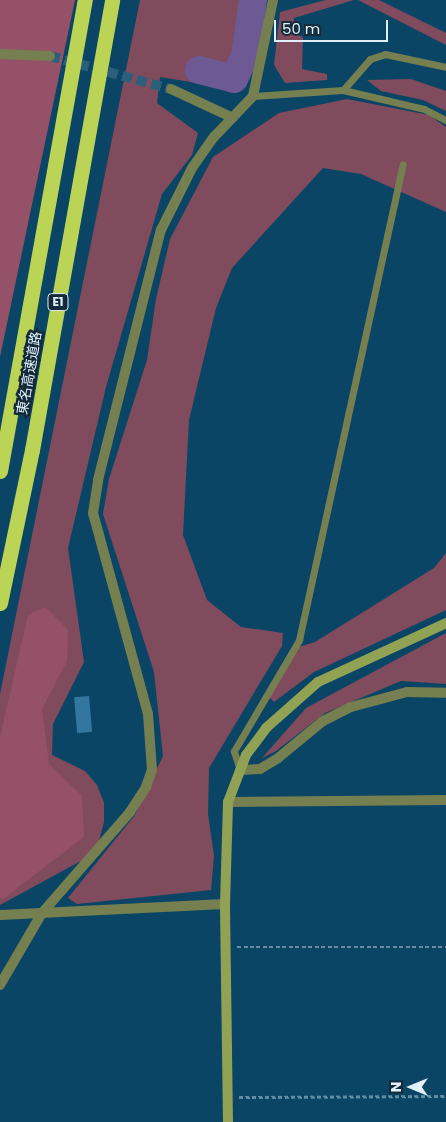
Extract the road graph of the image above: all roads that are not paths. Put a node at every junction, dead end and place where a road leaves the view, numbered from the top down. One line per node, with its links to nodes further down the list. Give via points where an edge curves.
1 (85, 0): 13 (highway, 東名高速道路 / E1)
2 (112, 0): 14 (highway, 東名高速道路 / E1, via 32,450)
3 (273, 0): 9 (street)
4 (0, 54): 5 (street)
5 (50, 56)
6 (446, 67): 8 (lane, via 385,54 370,59)
7 (171, 89): 10 (street)
8 (343, 90): 9 (lane); 11 (lane, via 424,109)
9 (253, 96): 10 (street)
10 (232, 118): 21 (street, via 192,168 160,230 111,423 93,513 148,714 152,770 146,787 130,812)
11 (446, 120)
12 (403, 164): 17 (lane, via 299,640 234,751)
13 (0, 471)
14 (0, 604)
15 (446, 623): 17 (street, via 318,682 266,728 246,755)
16 (446, 693): 17 (street, via 407,692 351,707 323,721 278,758 260,768)
17 (240, 770): 19 (street)
18 (446, 800): 19 (street)
19 (228, 802): 20 (street)
20 (225, 904): 21 (street); 24 (street)
21 (42, 913): 22 (street); 23 (street)
22 (0, 915)
23 (0, 985)
24 (228, 1122)

